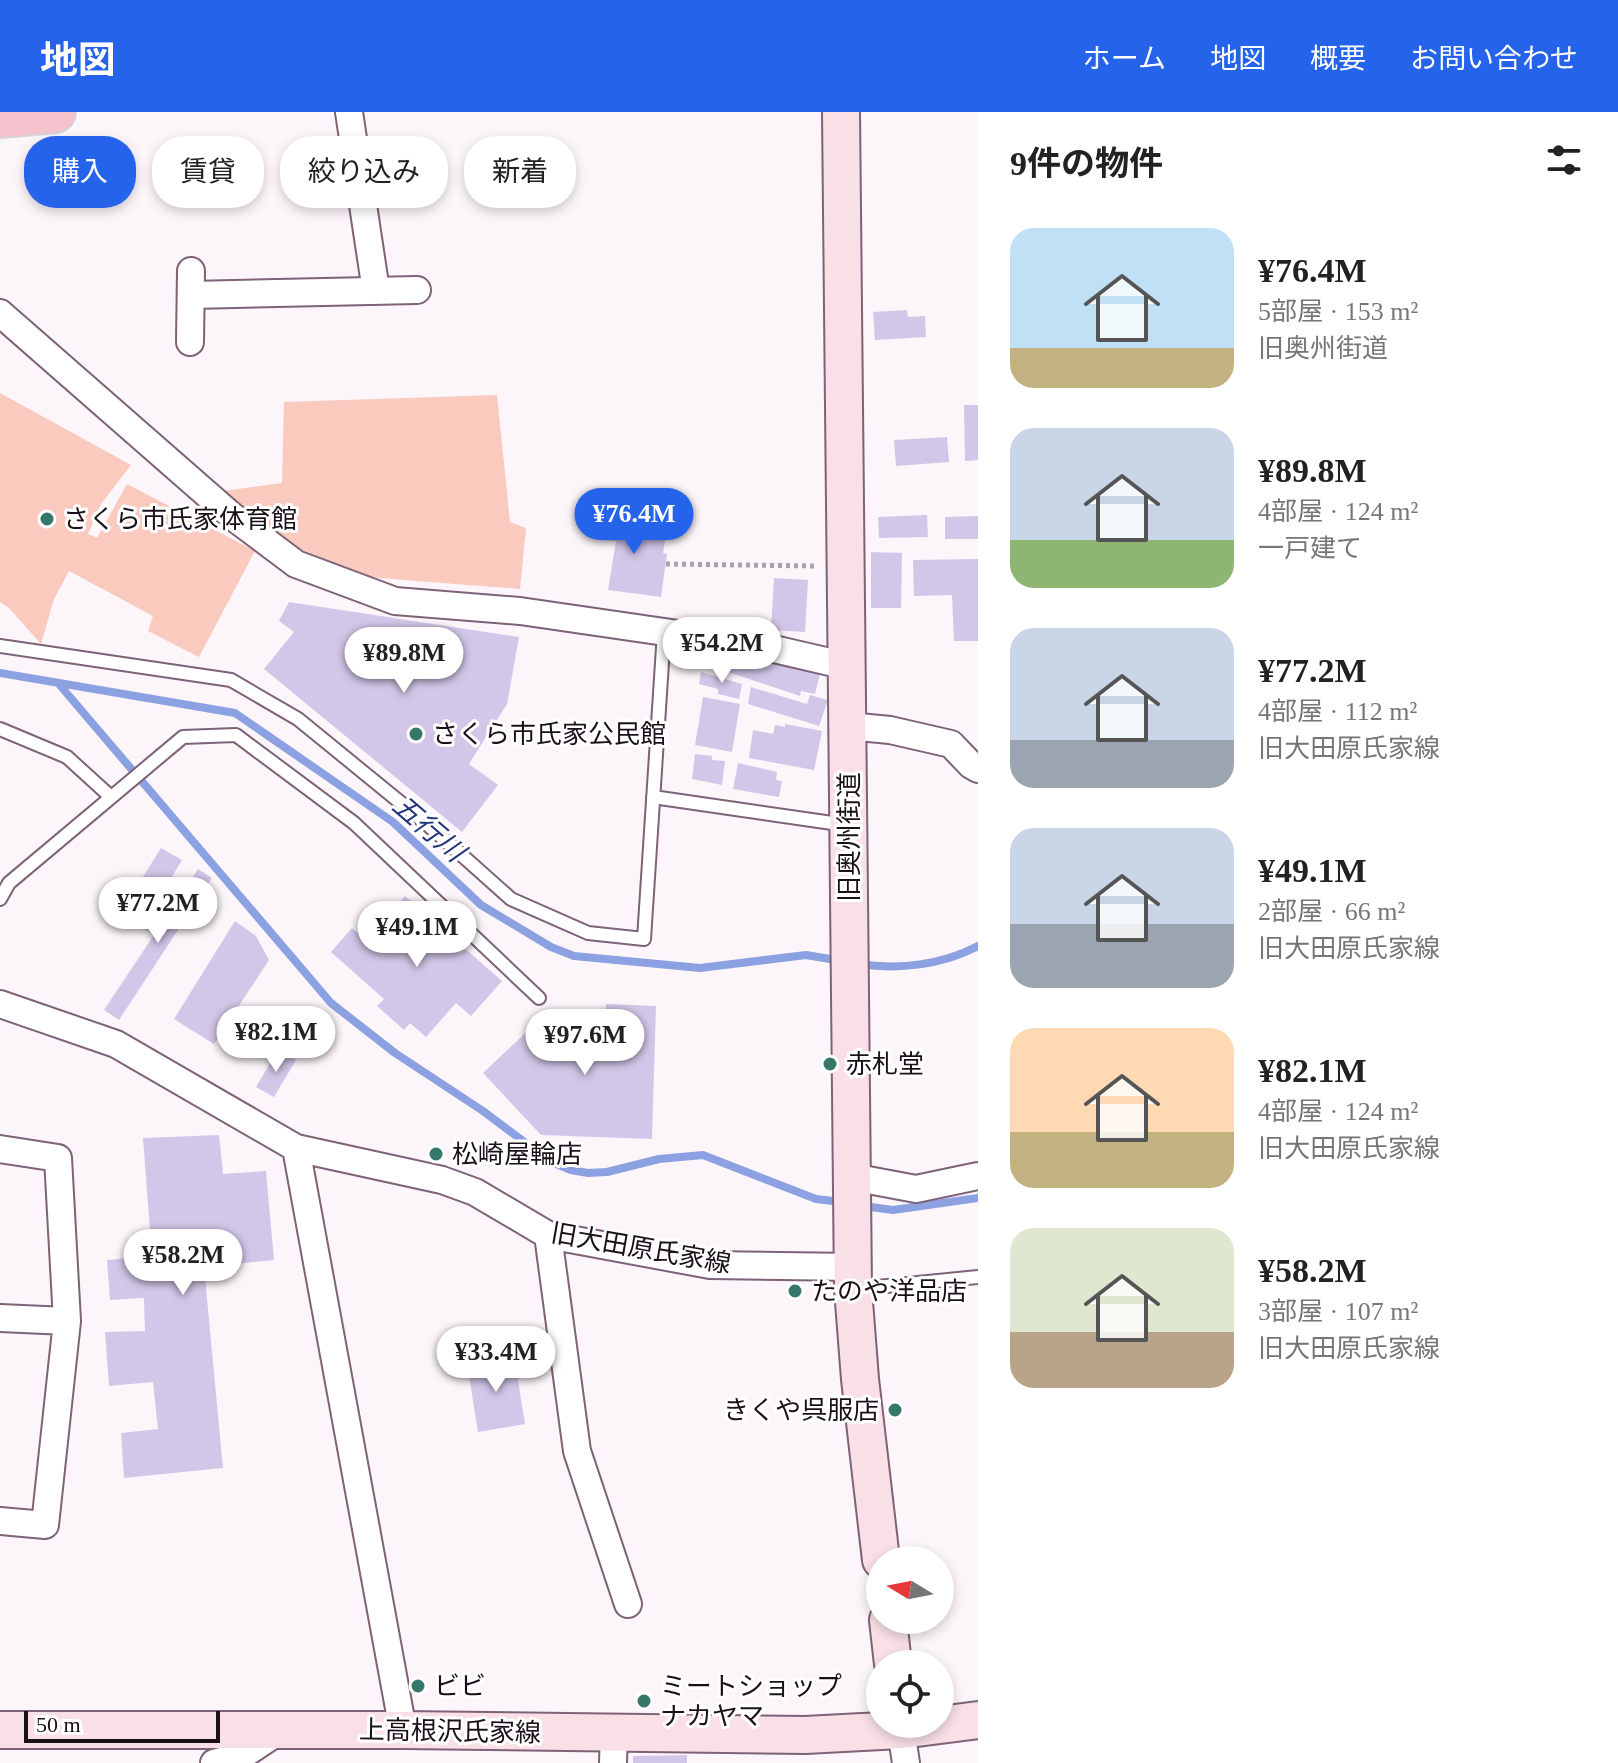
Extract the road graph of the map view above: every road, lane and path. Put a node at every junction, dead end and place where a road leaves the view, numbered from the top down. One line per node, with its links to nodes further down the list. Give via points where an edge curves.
1 (55, 112): 4 (main road)
2 (349, 112): 6 (street)
3 (841, 112): 13 (street, 旧奥州街道)
4 (0, 117)
5 (417, 290): 6 (street)
6 (376, 291): 8 (street, via 191,283)
7 (0, 313): 11 (street, via 232,516 296,564 395,601 520,611)
8 (190, 342)
9 (666, 564): 10 (path)
10 (819, 566)
11 (664, 632): 13 (street); 18 (lane)
12 (0, 646): 18 (lane, via 231,680 298,719 511,899 588,933 644,939)
13 (847, 666): 14 (street, 旧奥州街道)
14 (848, 726): 16 (street, via 951,744); 19 (street, 旧奥州街道)
15 (0, 729): 17 (lane, via 67,757)
16 (978, 769)
17 (111, 797): 20 (lane, via 9,883); 21 (lane, via 183,737 236,735 354,823)
18 (653, 797): 19 (lane)
19 (849, 826): 26 (street, 旧奥州街道)
20 (0, 899)
21 (539, 998)
22 (0, 1004): 23 (street, 旧大田原氏家線, via 116,1044)
23 (296, 1148): 27 (street, 旧大田原氏家線, via 442,1180 475,1192); 38 (street)
24 (0, 1149): 31 (street, via 58,1158)
25 (978, 1176): 26 (street, via 916,1189)
26 (852, 1177): 29 (street, 旧奥州街道)
27 (548, 1235): 29 (street, 旧大田原氏家線, via 710,1265); 34 (street, via 577,1451)
28 (978, 1277): 29 (lane)
29 (853, 1278): 33 (street, 旧奥州街道)
30 (0, 1318): 31 (street)
31 (67, 1321): 32 (street, via 45,1525)
32 (0, 1521)
33 (879, 1546)
34 (628, 1604)
35 (978, 1720): 39 (street, 上高根沢氏家線)
36 (282, 1729): 37 (street, 上高根沢氏家線); 38 (street, 上高根沢氏家線); 41 (street, via 243,1755)
37 (0, 1730)
38 (403, 1730): 40 (street, 上高根沢氏家線)
39 (902, 1739): 40 (street, 上高根沢氏家線, via 805,1735)
40 (614, 1748)
41 (214, 1763)

